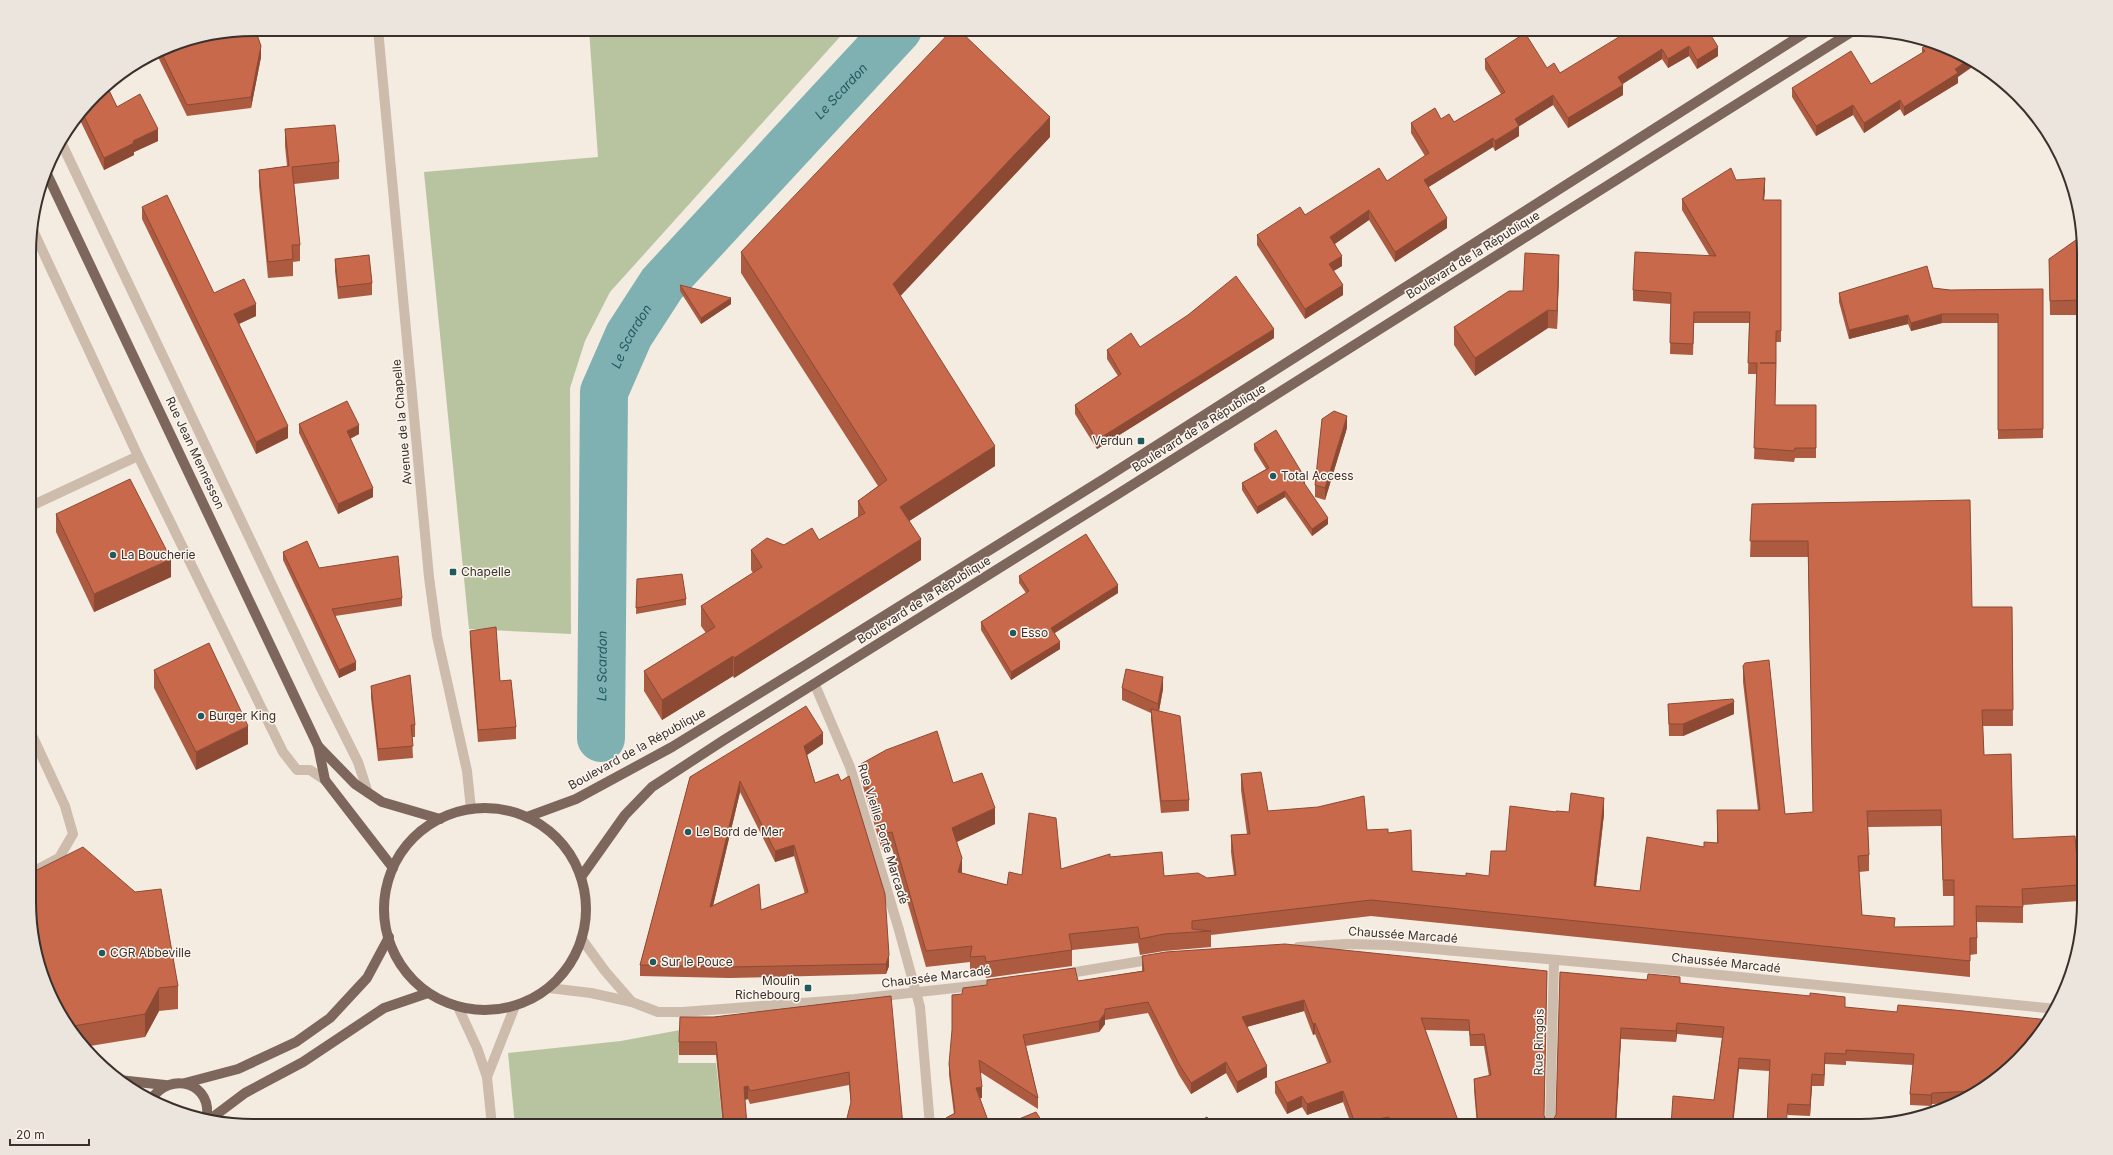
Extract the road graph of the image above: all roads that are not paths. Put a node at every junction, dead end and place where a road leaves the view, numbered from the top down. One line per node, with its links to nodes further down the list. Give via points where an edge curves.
1 (379, 36): 14 (street, Avenue de la Chapelle, via 429,577 437,636 467,771)
2 (1801, 36): 15 (main road, Boulevard de la République, via 1100,481 672,747 576,799)
3 (1845, 36): 9 (main road, Boulevard de la République)
4 (63, 147): 13 (street, via 358,762)
5 (49, 178): 11 (main road, Rue Jean Mennesson)
6 (36, 237): 7 (street)
7 (138, 456): 8 (street); 12 (street, via 283,752 297,770 310,770)
8 (36, 504)
9 (815, 685): 19 (main road, Boulevard de la République, via 652,787 625,815); 29 (street, Rue Vieille Porte Marcadé, via 850,767)
10 (36, 744): 18 (street, via 65,806 73,834 59,858)
11 (318, 746): 12 (main road, Rue Jean Mennesson); 13 (main road, Rue Jean Mennesson, via 355,784)
12 (325, 780): 17 (main road, Rue Jean Mennesson)
13 (368, 793): 16 (main road, Rue Jean Mennesson, via 382,802)
14 (471, 809): 15 (main road, via 500,809); 16 (main road)
15 (527, 817): 19 (main road, via 554,834 573,859)
16 (440, 819): 17 (main road, via 418,834)
17 (393, 868): 20 (main road, via 384,905)
18 (36, 870)
19 (581, 877): 21 (main road, via 585,900)
20 (389, 937): 28 (main road, via 396,957 410,977); 36 (main road, via 367,978 330,1018 302,1038 238,1069)
21 (581, 938): 27 (main road, via 578,951 565,971); 30 (street, Chaussée Marcadé, via 605,972)
22 (1291, 948): 24 (street, Chaussée Marcadé, via 1346,944 1388,945)
23 (1165, 957): 25 (street)
24 (1554, 960): 33 (street, Chaussée Marcadé); 43 (street, Rue Ringois)
25 (1054, 976)
26 (1009, 982): 29 (street, Chaussée Marcadé)
27 (549, 988): 30 (street, Chaussée Marcadé, via 591,993); 31 (main road)
28 (428, 993): 32 (main road); 40 (main road, via 384,1008 303,1062 245,1093)
29 (916, 994): 30 (street, Chaussée Marcadé, via 684,1012 658,1012); 42 (street, Rue Vieille Porte Marcadé, via 920,1007)
30 (632, 1002)
31 (515, 1006): 32 (main road, via 486,1011); 34 (street)
32 (458, 1007): 34 (street, via 477,1048)
33 (2049, 1008)
34 (487, 1078): 41 (street)
35 (131, 1081): 37 (main road)
36 (185, 1083): 37 (main road); 39 (main road, via 202,1094)
37 (165, 1085): 38 (main road)
38 (154, 1095)
39 (206, 1114)
40 (215, 1116)
41 (491, 1119)
42 (929, 1119)
43 (1550, 1119)

